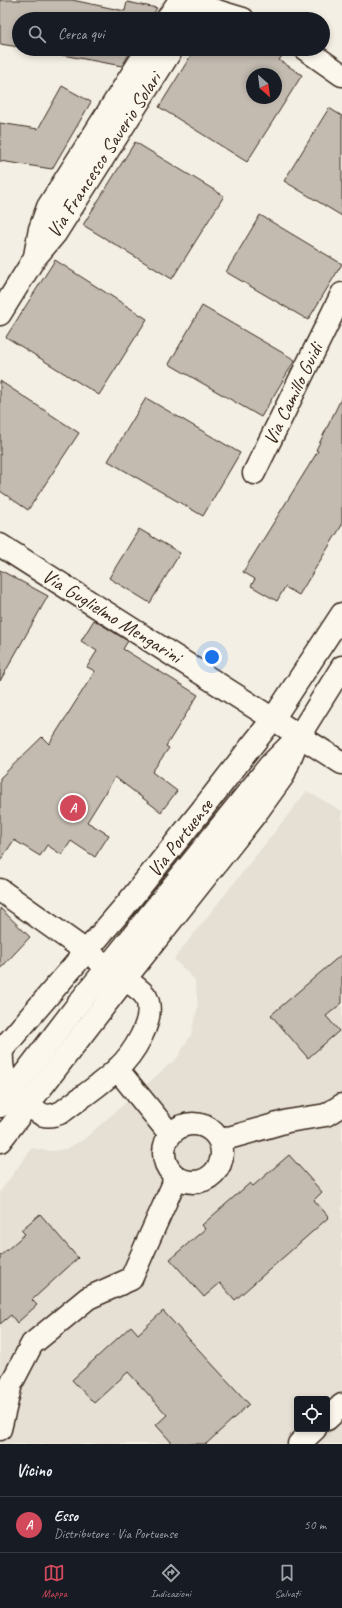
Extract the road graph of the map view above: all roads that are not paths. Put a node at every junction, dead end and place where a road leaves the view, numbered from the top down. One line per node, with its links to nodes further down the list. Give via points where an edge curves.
1 (188, 6): 2 (street); 3 (street)
2 (178, 12)
3 (213, 12)
4 (144, 56): 8 (street, Via Francesco Saverio Solari, via 48,207 40,229)
5 (168, 56): 8 (street, Via Francesco Saverio Solari, via 55,234)
6 (315, 56): 7 (street)
7 (342, 76)
8 (34, 259): 10 (street, Via Francesco Saverio Solari)
9 (342, 294): 11 (street, Via Camillo Guidi)
10 (0, 314)
11 (254, 473)
12 (0, 545): 15 (street, Via Guglielmo Mengarini)
13 (342, 614): 15 (street, Via Portuense)
14 (342, 667): 15 (street, Via Portuense)
15 (286, 727): 16 (street, Via Guglielmo Mengarini); 18 (street, Via Portuense); 19 (street, Via Portuense, via 283,776 257,812)
16 (342, 763)
17 (0, 890): 18 (street)
18 (86, 950): 19 (street); 20 (street, Via Portuense)
19 (117, 973): 21 (street, Via Portuense, via 145,994 149,1014 142,1034); 22 (street, Via Portuense)
20 (1, 1051): 22 (street, Via Portuense, via 3,1073)
21 (117, 1069): 22 (street, Via Portuense, via 56,1115 46,1116); 24 (street)
22 (13, 1100): 26 (street, Via Portuense)
23 (342, 1105): 25 (street, via 326,1115 288,1121)
24 (170, 1134): 25 (street, via 182,1126 196,1123 214,1131); 27 (street, via 164,1155 168,1168)
25 (219, 1139): 27 (street, via 222,1158 212,1176 193,1182)
26 (0, 1141)
27 (174, 1175): 30 (street, via 173,1185 131,1279 88,1298 32,1344 11,1384)
28 (342, 1405): 29 (street)
29 (330, 1416)
30 (0, 1430)
31 (312, 1432): 32 (street)
32 (298, 1444)

